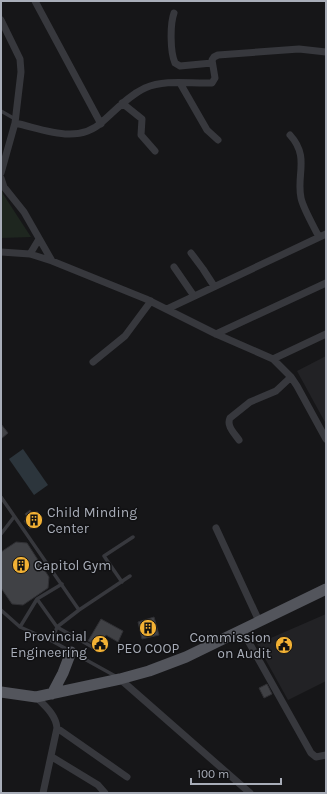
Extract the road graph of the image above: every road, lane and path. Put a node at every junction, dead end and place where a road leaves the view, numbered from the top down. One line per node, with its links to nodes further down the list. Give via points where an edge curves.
1 (35, 1): 10 (street)
2 (174, 13): 5 (street, via 171,23 172,54 175,63 180,66)
3 (1, 20): 9 (street, via 21,66)
4 (326, 52): 5 (street, via 299,49 218,55)
5 (212, 63): 6 (street, via 214,82)
6 (180, 83): 7 (street, via 153,85); 12 (street, via 207,130)
7 (122, 103): 10 (street); 13 (street, via 142,119 141,135)
8 (1, 111): 9 (lane)
9 (15, 121): 10 (street, via 71,135 88,131); 14 (street)
10 (101, 124)
11 (290, 135): 16 (street, via 300,154 301,198)
12 (218, 140)
13 (154, 151)
14 (1, 174)
15 (1, 178): 17 (street, via 4,187 24,212)
16 (323, 236): 24 (street)
17 (39, 239): 20 (street); 21 (street)
18 (1, 252): 20 (street)
19 (191, 253): 24 (street)
20 (30, 254): 21 (street)
21 (52, 261): 26 (street)
22 (174, 267): 25 (street)
23 (326, 283): 28 (street)
24 (214, 286): 25 (street)
25 (194, 296): 27 (street)
26 (151, 301): 27 (street); 31 (street, via 134,327)
27 (166, 309): 28 (street)
28 (216, 334): 30 (street)
29 (326, 334): 30 (street)
30 (273, 359): 32 (street)
31 (93, 362)
32 (291, 377): 33 (street); 34 (street, via 276,391 250,402 230,418 229,426)
33 (326, 439)
34 (239, 440)
35 (1, 497): 36 (lane)
36 (14, 517): 38 (lane); 42 (lane)
37 (216, 528): 47 (street)
38 (1, 534)
39 (133, 537): 41 (lane, via 104,556)
40 (130, 576): 41 (lane)
41 (122, 582): 46 (lane)
42 (62, 584): 44 (lane); 46 (lane)
43 (326, 589): 47 (main road)
44 (37, 599): 48 (lane); 49 (lane)
45 (1, 610): 48 (lane)
46 (79, 610): 49 (lane)
47 (259, 621): 50 (main road)
48 (20, 627): 51 (lane)
49 (57, 627): 51 (lane); 52 (lane, via 94,648)
50 (242, 630): 54 (main road, via 186,657); 59 (street, via 311,753 316,757)
51 (52, 641): 53 (lane)
52 (106, 646)
53 (71, 652): 54 (lane); 56 (main road, via 64,673)
54 (120, 679): 56 (main road); 64 (street)
55 (1, 692): 57 (main road)
56 (52, 694): 57 (main road)
57 (36, 697): 58 (street, via 53,715 57,721)
58 (57, 728): 60 (street); 61 (street)
59 (326, 755)
60 (52, 757): 62 (street); 63 (street, via 98,785)
61 (127, 777)
62 (44, 793)
63 (105, 793)
64 (250, 793)

